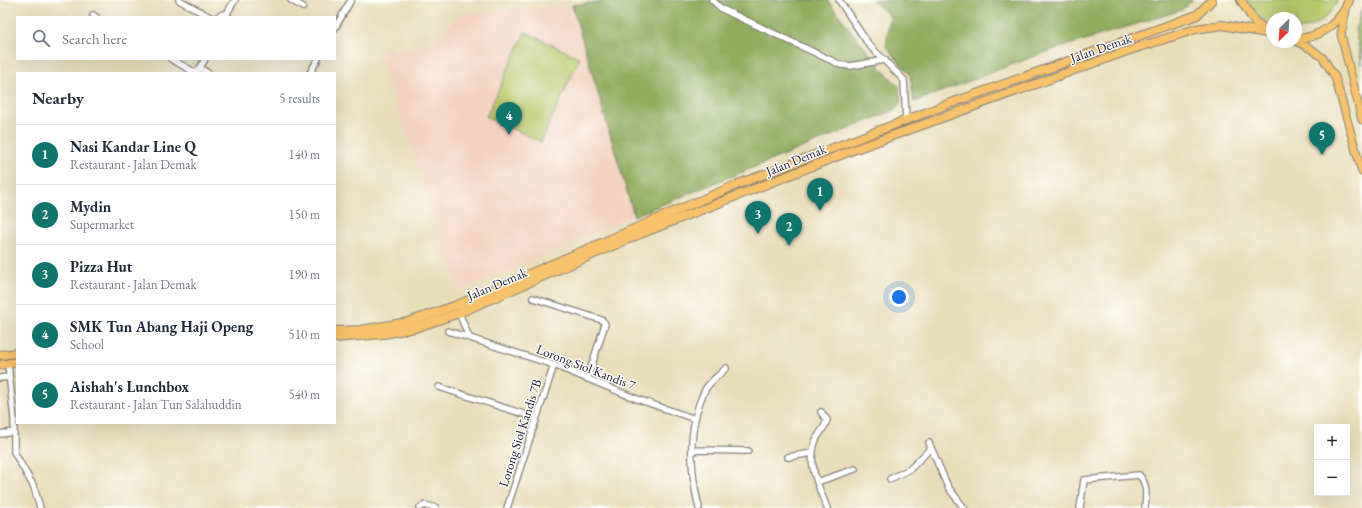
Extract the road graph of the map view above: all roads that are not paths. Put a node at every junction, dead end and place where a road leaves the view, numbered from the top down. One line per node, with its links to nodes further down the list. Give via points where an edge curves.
1 (179, 0): 11 (street)
2 (235, 0): 12 (street)
3 (291, 0): 10 (street)
4 (351, 0): 13 (street)
5 (712, 0): 21 (street, via 722,9 841,65 850,66)
6 (839, 0): 21 (street, via 869,45)
7 (1212, 0): 24 (highway, Jalan Demak, via 1197,15)
8 (1241, 0): 14 (highway, via 1254,21)
9 (1349, 1): 16 (highway, via 1339,18 1329,28); 25 (main road, via 1341,34)
10 (303, 7)
11 (208, 16)
12 (227, 16)
13 (336, 26)
14 (1266, 30)
15 (1266, 33): 28 (highway, Jalan Demak, via 1222,25 1196,28 1127,51 853,150 640,234)
16 (1302, 38)
17 (1302, 44): 26 (main road, via 1323,58 1335,77)
18 (173, 60): 22 (street)
19 (204, 60): 22 (street)
20 (317, 60): 23 (street)
21 (885, 60): 24 (street, via 904,80)
22 (198, 71)
23 (311, 72)
24 (906, 120): 29 (highway, Jalan Demak, via 736,185 457,305 408,322 361,330)
25 (1362, 120)
26 (1362, 172)
27 (533, 298): 40 (street, via 602,320 605,324)
28 (459, 313): 31 (street); 32 (highway, Jalan Demak, via 407,330)
29 (336, 331)
30 (448, 331): 31 (street, Lorong Siol Kandis 7)
31 (469, 337): 37 (street, Lorong Siol Kandis 7)
32 (336, 338)
33 (16, 353): 34 (highway)
34 (0, 355)
35 (16, 362): 36 (highway)
36 (4, 364): 39 (street)
37 (554, 364): 40 (street, Lorong Siol Kandis 7); 44 (street, Lorong Siol Kandis 7B)
38 (726, 368): 45 (street, via 705,389)
39 (9, 377): 41 (street); 46 (street)
40 (588, 377): 45 (street, Lorong Siol Kandis 7, via 637,399)
41 (0, 378)
42 (439, 387): 44 (street)
43 (821, 412): 50 (street, via 827,422 815,441)
44 (536, 418): 58 (street, Lorong Siol Kandis 7B)
45 (695, 419): 48 (street)
46 (14, 432): 47 (street); 55 (street, via 14,452 34,487)
47 (0, 434)
48 (692, 450): 49 (street); 59 (street)
49 (748, 451)
50 (812, 453): 51 (street); 54 (street, via 813,473)
51 (788, 457)
52 (855, 469): 54 (street)
53 (890, 479): 61 (street, via 910,469 930,445 948,487)
54 (817, 482): 60 (street)
55 (40, 508)
56 (420, 508): 57 (street, via 422,505)
57 (436, 508)
58 (508, 508)
59 (699, 508)
60 (827, 508)
61 (964, 508)
62 (1080, 508): 63 (street, via 1084,480 1139,475 1147,491)
63 (1145, 508)

